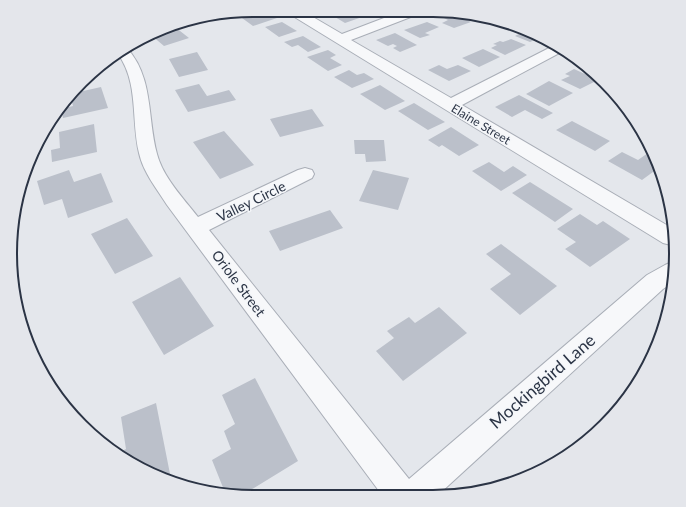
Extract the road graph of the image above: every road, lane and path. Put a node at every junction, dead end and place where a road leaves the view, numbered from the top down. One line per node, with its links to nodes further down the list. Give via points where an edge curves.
1 (304, 17): 3 (street, Elaine Street)
2 (399, 17): 3 (street)
3 (341, 39): 6 (street, Elaine Street)
4 (554, 51): 6 (street)
5 (125, 55): 8 (street, Oriole Street, via 135,69 139,85 149,156 174,200)
6 (449, 105): 9 (street, Elaine Street)
7 (305, 174): 8 (street, Valley Circle)
8 (196, 227): 11 (street, Oriole Street)
9 (668, 235)
10 (668, 274): 12 (street, Mockingbird Lane, via 655,282)
11 (397, 490)
12 (421, 490)

